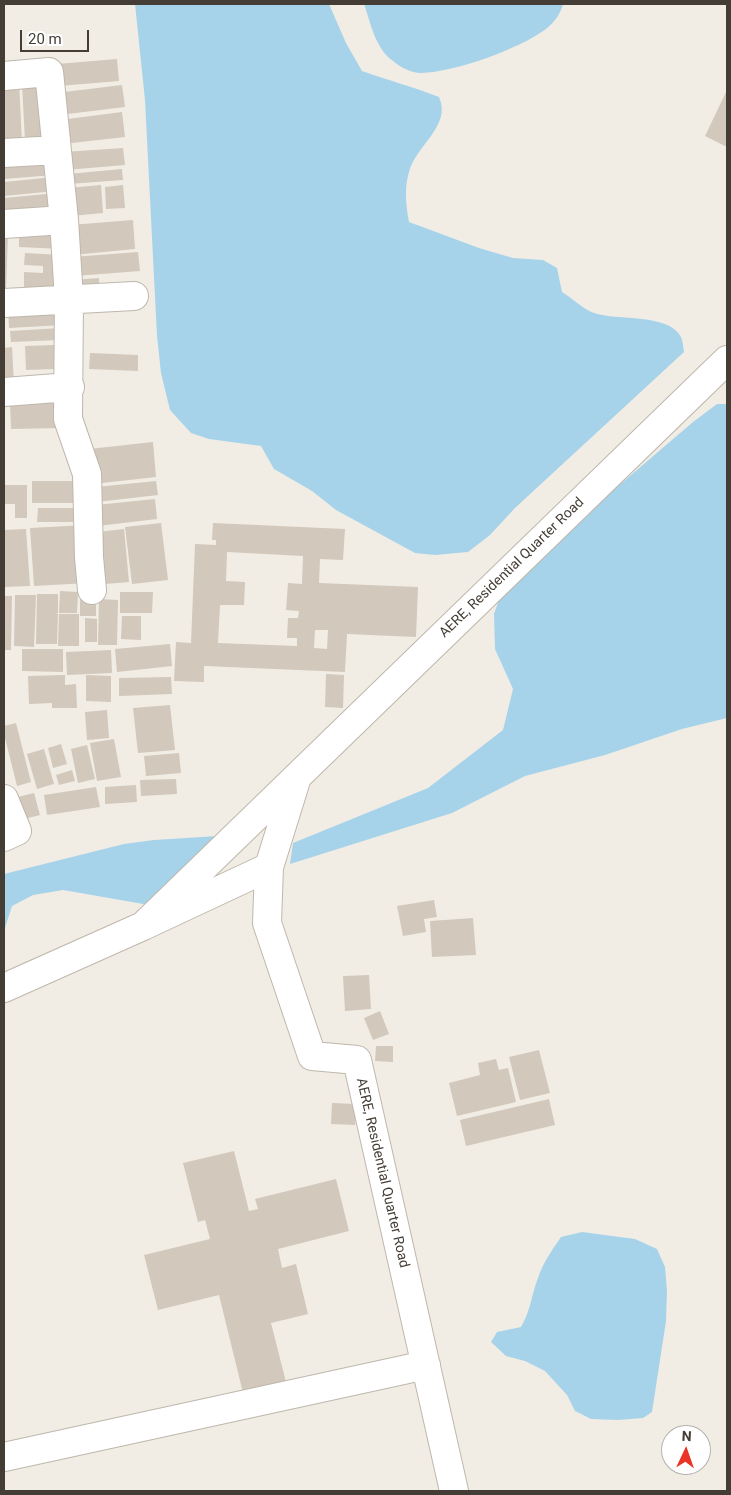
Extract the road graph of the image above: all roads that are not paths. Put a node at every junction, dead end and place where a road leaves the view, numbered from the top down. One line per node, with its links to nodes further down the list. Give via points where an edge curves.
1 (4, 76): 2 (street, via 49,72)
2 (57, 150): 3 (street); 4 (street)
3 (4, 153)
4 (64, 220): 5 (street); 7 (street)
5 (4, 224)
6 (134, 296): 7 (street)
7 (69, 299): 8 (street); 10 (street)
8 (4, 303)
9 (727, 360): 13 (street, AERE, Residential Quarter Road)
10 (70, 387): 11 (street); 12 (street, via 68,419 87,474)
11 (4, 392)
12 (92, 590)
13 (297, 776): 16 (street, AERE, Residential Quarter Road); 17 (street, AERE, Residential Quarter Road)
14 (4, 799): 15 (street, via 17,831)
15 (4, 837)
16 (269, 868): 17 (street); 19 (street, AERE, Residential Quarter Road, via 267,923 312,1056 357,1060)
17 (142, 926): 18 (street)
18 (4, 988)
19 (426, 1365): 20 (street); 21 (street, AERE, Residential Quarter Road)
20 (4, 1457)
21 (454, 1491)

